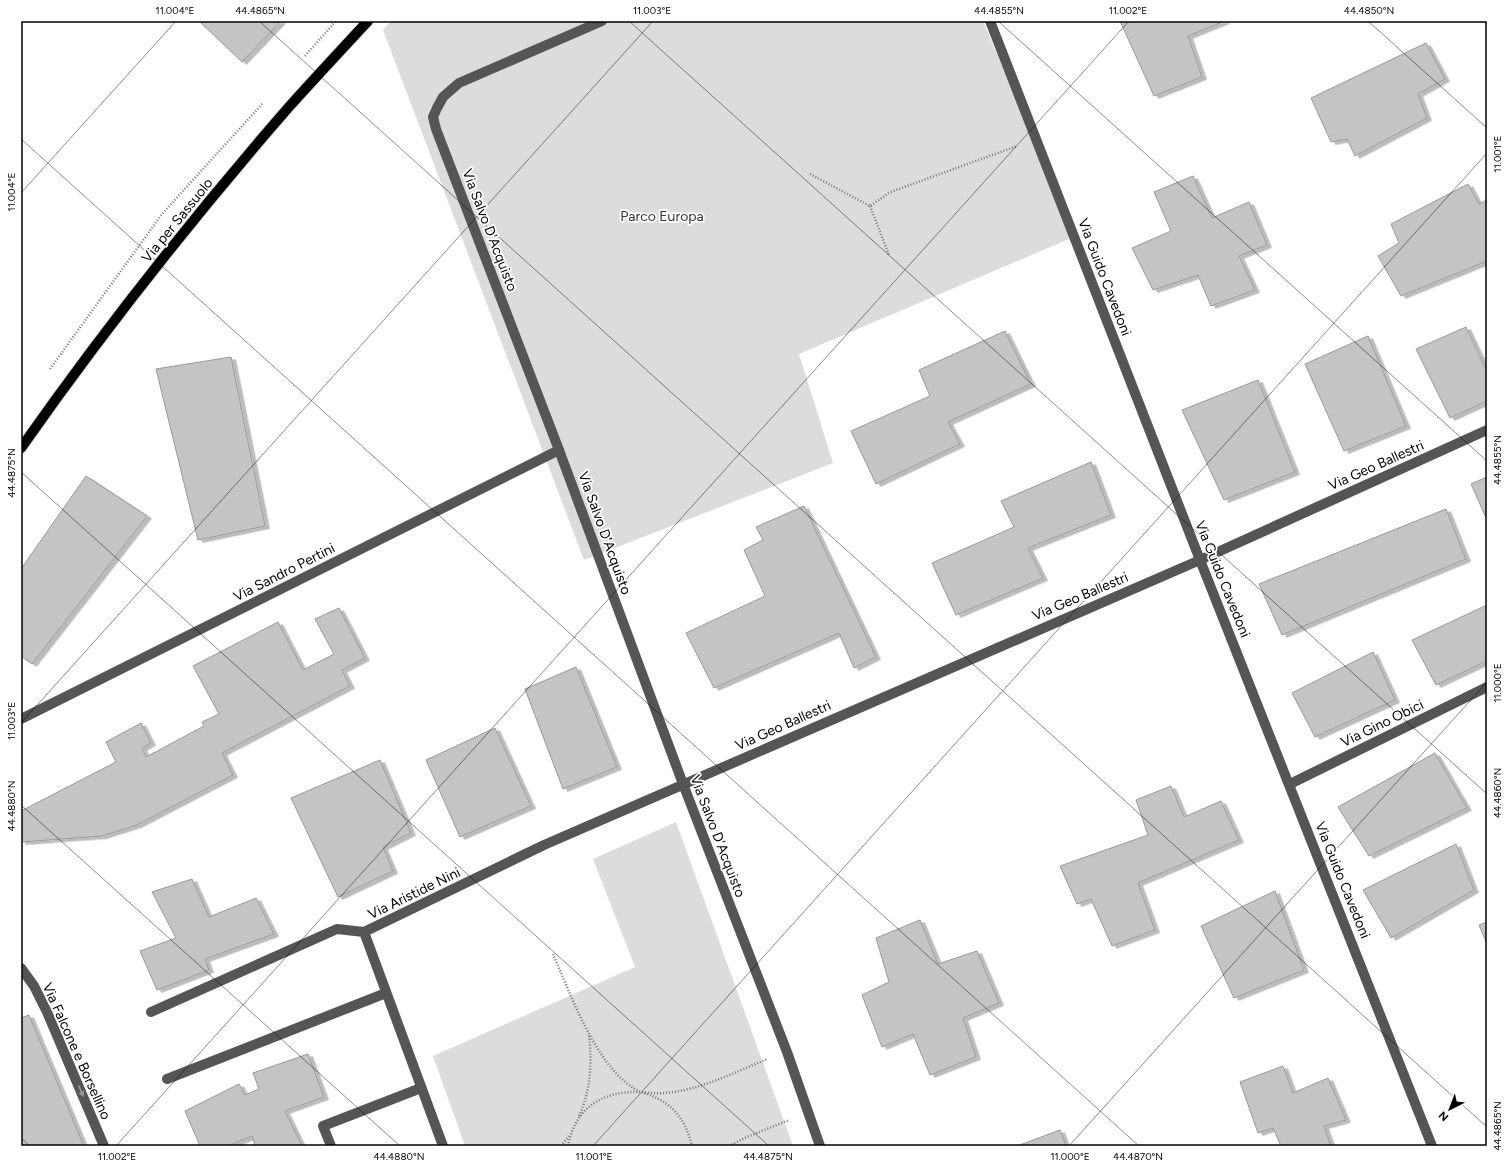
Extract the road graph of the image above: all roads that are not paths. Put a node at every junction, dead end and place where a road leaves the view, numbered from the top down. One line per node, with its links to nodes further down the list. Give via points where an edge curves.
1 (368, 21): 5 (main road, Via per Sassuolo, via 289,108 193,221)
2 (602, 21): 6 (street, Via Salvo D'Acquisto, via 459,83 443,97 433,117)
3 (990, 21): 7 (street, Via Guido Cavedoni)
4 (1487, 430): 7 (street, Via Geo Ballestri)
5 (21, 448)
6 (559, 450): 9 (street, Via Sandro Pertini); 10 (street, Via Salvo D'Acquisto)
7 (1200, 560): 10 (street, Via Geo Ballestri); 11 (street, Via Guido Cavedoni)
8 (1487, 687): 11 (street, Via Gino Obici)
9 (21, 720)
10 (683, 784): 12 (street, Via Aristide Nini, via 544,845); 21 (street, Via Salvo D'Acquisto, via 787,1052)
11 (1290, 784): 22 (street, Via Guido Cavedoni)
12 (364, 932): 14 (street, Via Aristide Nini); 15 (street, via 337,929)
13 (21, 968): 18 (street, Via Falcone e Borsellino, one-way to 18, via 48,1012)
14 (386, 993): 16 (street); 17 (street, Via Aristide Nini)
15 (151, 1012)
16 (167, 1079)
17 (421, 1088): 19 (street, via 323,1126); 20 (street, Via Aristide Nini)
18 (104, 1146)
19 (330, 1146)
20 (443, 1146)
21 (820, 1146)
22 (1432, 1146)

